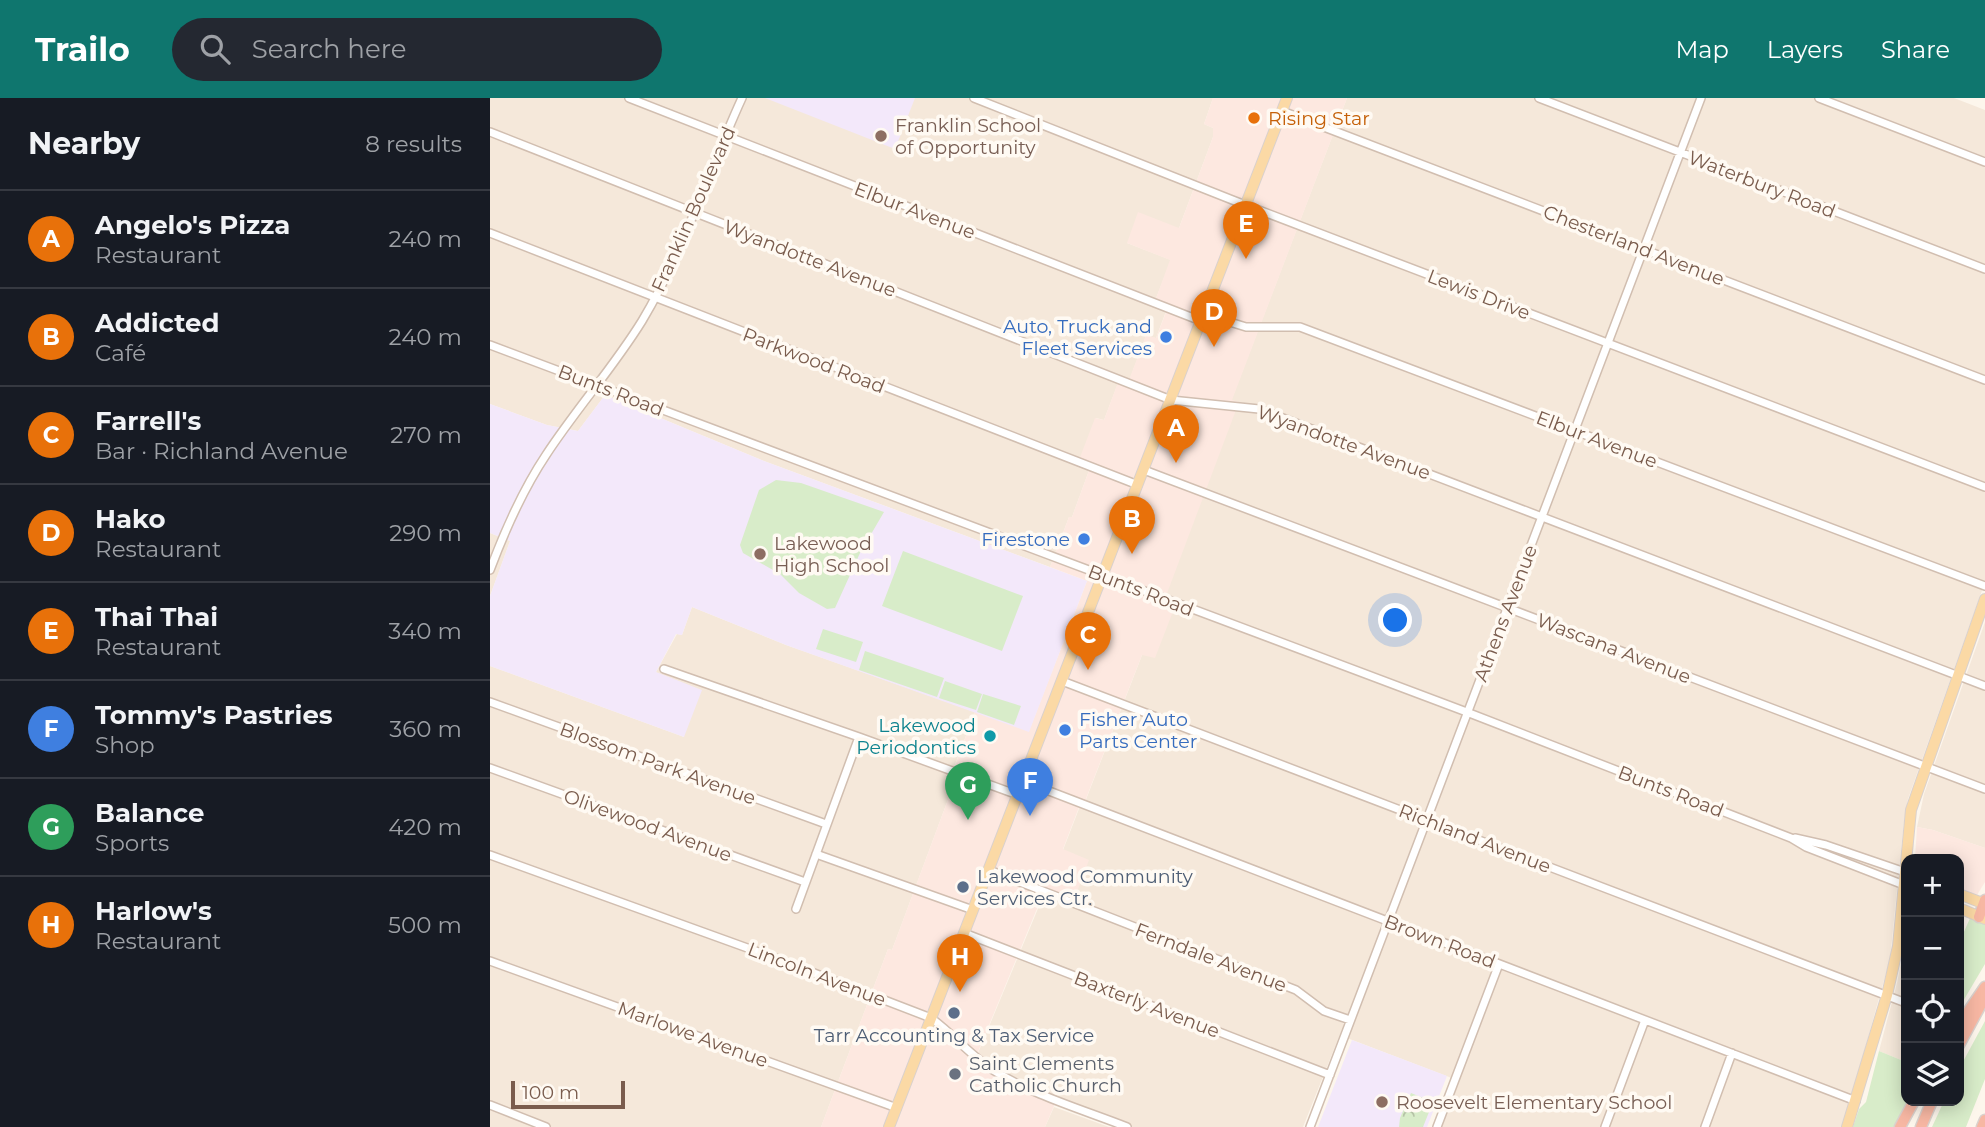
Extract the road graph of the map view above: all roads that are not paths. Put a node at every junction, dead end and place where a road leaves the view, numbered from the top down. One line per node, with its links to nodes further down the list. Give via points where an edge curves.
1 (629, 98): 10 (street, Elbur Avenue)
2 (742, 98): 10 (street, Franklin Boulevard)
3 (974, 98): 13 (street, Lewis Drive)
4 (1287, 98): 8 (main road)
5 (1539, 98): 11 (street, Waterbury Road)
6 (1701, 98): 11 (street, Athens Avenue)
7 (1819, 98): 12 (street)
8 (1282, 111): 13 (main road); 16 (street, Chesterland Avenue)
9 (490, 132): 14 (street, Wyandotte Avenue)
10 (725, 136): 14 (street, Franklin Boulevard); 19 (street, Elbur Avenue)
11 (1681, 153): 16 (street, Athens Avenue); 17 (street, Waterbury Road)
12 (1985, 162)
13 (1247, 205): 19 (main road); 20 (street, Lewis Drive)
14 (695, 212): 18 (street, Franklin Boulevard); 24 (street, Wyandotte Avenue)
15 (490, 233): 18 (street, Parkwood Road)
16 (1644, 249): 20 (street, Athens Avenue); 22 (street, Chesterland Avenue)
17 (1985, 270)
18 (654, 298): 23 (street, Franklin Boulevard); 27 (street, Parkwood Road)
19 (1203, 318): 24 (main road); 25 (street, Elbur Avenue, via 1246,327 1300,327)
20 (1608, 343): 25 (street, Athens Avenue); 28 (street, Lewis Drive)
21 (490, 345): 23 (street, Bunts Road)
22 (1985, 380)
23 (596, 385): 30 (street, Franklin Boulevard, via 527,486); 31 (street, Bunts Road)
24 (1171, 400): 26 (main road); 29 (street, Wyandotte Avenue, via 1259,409)
25 (1575, 430): 29 (street, Athens Avenue); 32 (street, Elbur Avenue)
26 (1144, 470): 27 (main road); 34 (street, Wascana Avenue)
27 (1138, 485): 31 (main road)
28 (1985, 487)
29 (1542, 516): 34 (street, Athens Avenue); 36 (street, Wyandotte Avenue)
30 (490, 570)
31 (1103, 576): 37 (main road); 40 (street, Bunts Road)
32 (1985, 586)
33 (1985, 599): 36 (main road)
34 (1508, 607): 40 (street, Athens Avenue); 43 (street, Wascana Avenue)
35 (664, 669): 41 (street)
36 (1959, 676): 38 (street, Wyandotte Avenue); 43 (main road)
37 (1062, 681): 44 (main road); 47 (street, Richland Avenue)
38 (1985, 686)
39 (490, 702): 48 (street, Blossom Park Avenue)
40 (1467, 712): 47 (street, Athens Avenue); 49 (street, Bunts Road)
41 (859, 737): 46 (street); 48 (street)
42 (490, 768): 55 (street, Olivewood Avenue)
43 (1926, 768): 45 (street, Wascana Avenue); 51 (main road, via 1911,810)
44 (1023, 781): 46 (main road); 64 (street, Brown Road)
45 (1985, 789)
46 (1018, 795): 53 (main road)
47 (1427, 820): 64 (street, Athens Avenue); 69 (street, Richland Avenue)
48 (827, 824): 50 (street)
49 (1791, 838): 54 (street, Bunts Road); 56 (street, Bunts Road)
50 (816, 854): 55 (street); 60 (street)
51 (1907, 854)
52 (490, 855): 72 (street, Lincoln Avenue)
53 (989, 870): 60 (main road); 74 (street, Ferndale Avenue, via 1296,990 1324,1011)
54 (1901, 870)
55 (805, 882): 59 (street)
56 (1901, 884)
57 (1964, 896): 58 (main road)
58 (1984, 903): 63 (highway)
59 (796, 909)
60 (973, 910): 65 (main road)
61 (1964, 910): 63 (main road)
62 (1901, 917): 69 (main road)
63 (1982, 918)
64 (1388, 921): 67 (street, Brown Road); 74 (street, Athens Avenue)
65 (964, 933): 72 (main road); 78 (street, Baxterly Avenue)
66 (490, 961): 83 (street, Marlowe Avenue)
67 (1499, 964): 75 (street, Brown Road); 89 (street)
68 (1985, 987): 73 (highway)
69 (1887, 995): 71 (street, Richland Avenue); 79 (main road)
70 (1985, 997): 76 (highway)
71 (1901, 1001)
72 (931, 1018): 83 (main road); 87 (street, Lincoln Avenue, via 992,1070)
73 (1964, 1018)
74 (1350, 1020): 78 (street, Athens Avenue)
75 (1645, 1020): 77 (street, Brown Road); 90 (street)
76 (1960, 1043)
77 (1732, 1053): 79 (street, Brown Road); 91 (street)
78 (1329, 1074): 88 (street, Athens Avenue)
79 (1856, 1101): 92 (main road)
80 (490, 1105): 85 (street)
81 (1911, 1106): 93 (highway)
82 (1930, 1106): 94 (highway)
83 (897, 1108): 86 (main road)
84 (1985, 1120): 95 (highway)
85 (546, 1127)
86 (889, 1127)
87 (1127, 1127)
88 (1310, 1127)
89 (1437, 1127)
90 (1605, 1127)
91 (1705, 1127)
92 (1847, 1127)
93 (1900, 1127)
94 (1921, 1127)
95 (1982, 1127)

